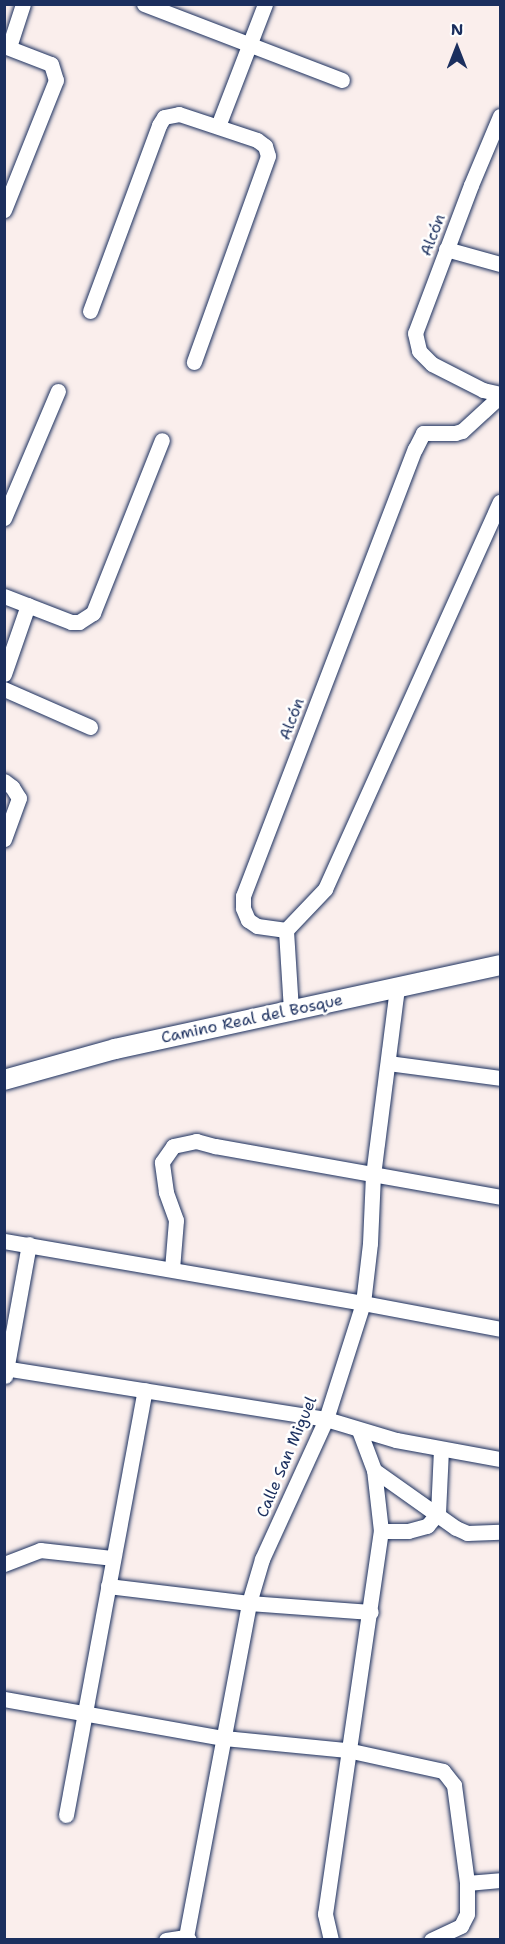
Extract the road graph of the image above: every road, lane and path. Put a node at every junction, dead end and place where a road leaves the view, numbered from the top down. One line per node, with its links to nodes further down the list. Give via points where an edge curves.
1 (24, 4): 5 (street)
2 (144, 4): 4 (street)
3 (264, 4): 4 (street)
4 (249, 43): 6 (street); 8 (street)
5 (7, 47): 9 (street, via 51,64 56,80)
6 (342, 80)
7 (501, 116): 10 (street, Alcón)
8 (218, 126): 12 (street, via 179,114 164,117); 13 (street, via 262,143 268,156)
9 (4, 210)
10 (447, 249): 11 (street); 15 (street, Alcón, via 415,333 419,351 432,364)
11 (501, 264)
12 (90, 311)
13 (194, 362)
14 (58, 391): 18 (street)
15 (501, 395): 26 (street, Alcón, via 462,431 423,434 415,449 243,896 248,920 257,926)
16 (162, 440): 20 (street, via 93,613 79,622 70,622)
17 (501, 502): 26 (street, via 325,889)
18 (4, 518)
19 (4, 596): 20 (street)
20 (28, 605): 21 (street)
21 (4, 674)
22 (4, 689): 23 (street)
23 (90, 727)
24 (4, 781): 25 (street, via 19,798)
25 (4, 839)
26 (286, 930): 29 (street)
27 (501, 965): 28 (street, Camino Real del Bosque)
28 (397, 987): 29 (street, Camino Real del Bosque); 30 (street, Calle San Miguel)
29 (291, 1010): 32 (street, Camino Real del Bosque, via 115,1049)
30 (388, 1063): 31 (street); 33 (street, Calle San Miguel)
31 (501, 1078)
32 (4, 1080)
33 (373, 1175): 34 (street); 37 (street, via 196,1141 173,1146 162,1162 166,1192 176,1220); 38 (street, Calle San Miguel)
34 (501, 1197)
35 (4, 1241): 36 (street)
36 (29, 1244): 37 (street); 40 (street)
37 (172, 1269): 38 (street)
38 (363, 1303): 39 (street); 42 (street, Calle San Miguel)
39 (501, 1329)
40 (5, 1372): 41 (street)
41 (145, 1390): 42 (street); 50 (street)
42 (326, 1419): 43 (street); 53 (street, Calle San Miguel, via 262,1559)
43 (359, 1430): 44 (street); 46 (street)
44 (441, 1450): 45 (street); 47 (street)
45 (501, 1459)
46 (374, 1470): 47 (street); 48 (street)
47 (438, 1513): 48 (street, via 427,1526); 49 (street, via 467,1533)
48 (381, 1531): 54 (street)
49 (501, 1532)
50 (112, 1558): 51 (street, via 40,1550); 52 (street)
51 (4, 1564)
52 (108, 1586): 53 (street); 56 (street)
53 (249, 1603): 54 (street); 57 (street, Calle San Miguel)
54 (371, 1612): 58 (street)
55 (4, 1699): 56 (street)
56 (86, 1712): 57 (street); 59 (street)
57 (224, 1738): 58 (street); 62 (street, Calle San Miguel)
58 (347, 1750): 61 (street, via 434,1768 450,1777); 64 (street, via 325,1914)
59 (66, 1815)
60 (501, 1880): 61 (street)
61 (467, 1883): 65 (street, via 466,1919 453,1932)
62 (188, 1938): 63 (street, Calle San Miguel)
63 (166, 1940)
64 (331, 1940)
65 (431, 1940)

